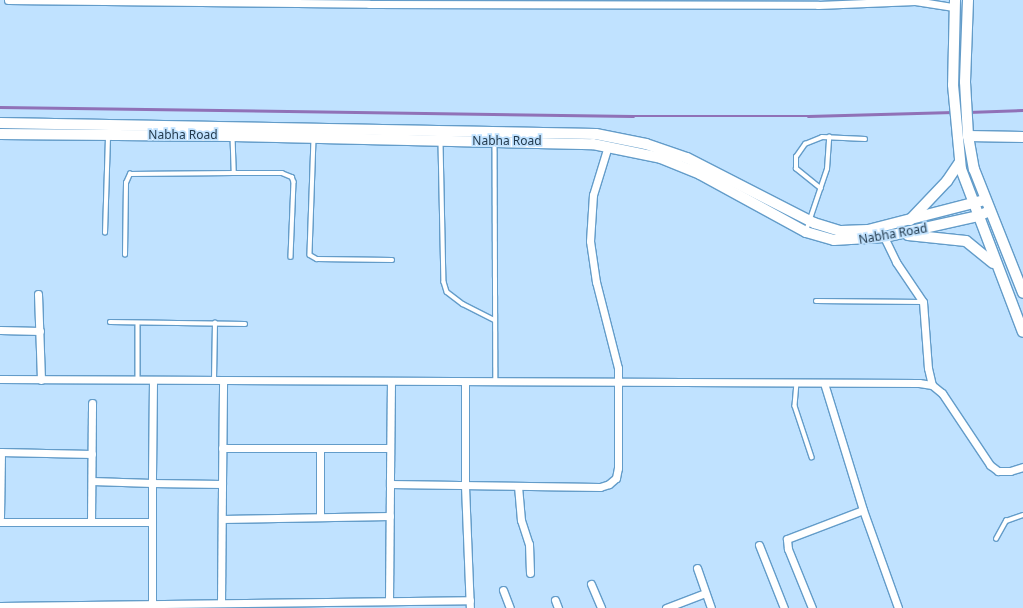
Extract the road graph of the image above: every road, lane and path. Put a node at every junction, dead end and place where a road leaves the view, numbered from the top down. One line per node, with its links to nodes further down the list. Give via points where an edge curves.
1 (8, 0): 4 (street)
2 (825, 0): 11 (street)
3 (968, 0): 17 (main road)
4 (116, 1): 5 (street)
5 (174, 1): 7 (street)
6 (628, 1): 8 (street); 11 (street)
7 (526, 2): 8 (street)
8 (537, 2)
9 (852, 2): 10 (street); 11 (street)
10 (954, 3): 24 (main road, via 955,112)
11 (818, 5)
12 (0, 123): 16 (main road, Nabha Road)
13 (0, 134): 14 (main road, Nabha Road)
14 (108, 135): 15 (main road, Nabha Road); 34 (lane)
15 (233, 136): 20 (main road, Nabha Road); 25 (lane)
16 (495, 136): 22 (main road, Nabha Road); 23 (main road, Nabha Road); 31 (main road, Nabha Road, via 596,134 646,144 710,168); 45 (lane)
17 (968, 136): 19 (main road); 27 (main road, via 974,169)
18 (829, 137): 21 (lane); 26 (lane, via 827,169); 26 (lane, via 809,140 794,163 801,175)
19 (1023, 137)
20 (314, 138): 22 (main road, Nabha Road); 39 (lane, via 310,255 317,259)
21 (865, 139)
22 (441, 142): 45 (lane, via 444,282 447,292 463,304)
23 (608, 146): 33 (main road, Nabha Road, via 661,158 700,174); 62 (street, via 593,194 590,241 596,282 615,347)
24 (960, 162): 28 (main road); 32 (main road, via 947,181)
25 (234, 173): 37 (lane, via 130,174 126,183); 38 (lane, via 282,173 292,177 294,182)
26 (821, 189): 31 (lane)
27 (986, 200): 28 (main road, Nabha Road); 29 (main road)
28 (973, 203): 30 (main road); 32 (main road, Nabha Road)
29 (990, 211): 30 (main road, Nabha Road); 42 (main road)
30 (978, 216): 35 (main road, Nabha Road); 40 (main road)
31 (810, 221): 32 (main road, Nabha Road, via 841,231); 33 (lane)
32 (908, 222)
33 (806, 232): 36 (main road, Nabha Road, via 834,240)
34 (105, 233)
35 (899, 234): 36 (main road, Nabha Road); 40 (main road, via 966,241)
36 (884, 237): 44 (street, via 896,262)
37 (125, 255)
38 (291, 257)
39 (392, 260)
40 (996, 266): 52 (main road)
41 (38, 294): 51 (street)
42 (1023, 294)
43 (816, 301): 44 (lane)
44 (923, 302): 65 (street, via 928,368)
45 (495, 320): 59 (lane)
46 (110, 322): 47 (lane)
47 (138, 323): 48 (lane); 55 (lane)
48 (215, 323): 49 (lane); 57 (lane)
49 (245, 324)
50 (0, 330): 51 (street)
51 (40, 330): 54 (street)
52 (1023, 332)
53 (0, 379): 54 (street)
54 (41, 380): 55 (street)
55 (138, 381): 56 (street)
56 (153, 381): 57 (street); 75 (street)
57 (214, 381): 60 (street)
58 (391, 381): 60 (street); 61 (street); 69 (street)
59 (496, 381): 61 (street); 62 (street)
60 (223, 382): 67 (street)
61 (465, 382): 78 (street)
62 (620, 383): 63 (street); 79 (street, via 616,478 600,487)
63 (797, 383): 64 (street); 72 (lane, via 795,406)
64 (824, 383): 65 (street); 80 (street)
65 (932, 385): 73 (street, via 942,393 990,465 998,471)
66 (92, 403): 71 (street)
67 (222, 448): 68 (street); 76 (street)
68 (320, 448): 69 (street); 84 (street)
69 (390, 448): 77 (street)
70 (0, 452): 71 (street); 83 (street)
71 (92, 454): 74 (street)
72 (812, 457)
73 (1023, 467)
74 (92, 481): 75 (street); 87 (street)
75 (152, 483): 76 (street); 88 (street)
76 (222, 484): 85 (street)
77 (390, 484): 78 (street); 82 (street)
78 (465, 486): 79 (street); 96 (street)
79 (518, 486): 92 (street, via 521,520 529,544)
80 (863, 510): 111 (street, via 787,539 788,549); 112 (street)
81 (1023, 515): 89 (lane, via 1006,521)
82 (390, 516): 84 (street); 98 (street)
83 (0, 517)
84 (320, 517): 85 (street)
85 (222, 519): 99 (street)
86 (0, 522): 87 (street)
87 (91, 522): 88 (street)
88 (152, 522): 100 (street)
89 (996, 539)
90 (759, 546): 110 (street)
91 (696, 568): 95 (street)
92 (530, 573)
93 (591, 584): 107 (street)
94 (503, 590): 105 (street)
95 (706, 592): 108 (street); 109 (street)
96 (470, 600): 98 (street); 104 (street)
97 (555, 600): 106 (street)
98 (389, 601): 101 (street)
99 (221, 602): 100 (street); 101 (street)
100 (152, 605): 103 (street)
101 (314, 605)
102 (0, 606): 103 (street)
103 (62, 607)
104 (470, 608)
105 (510, 608)
106 (558, 608)
107 (601, 608)
108 (666, 608)
109 (711, 608)
110 (784, 608)
111 (812, 608)
112 (898, 608)

